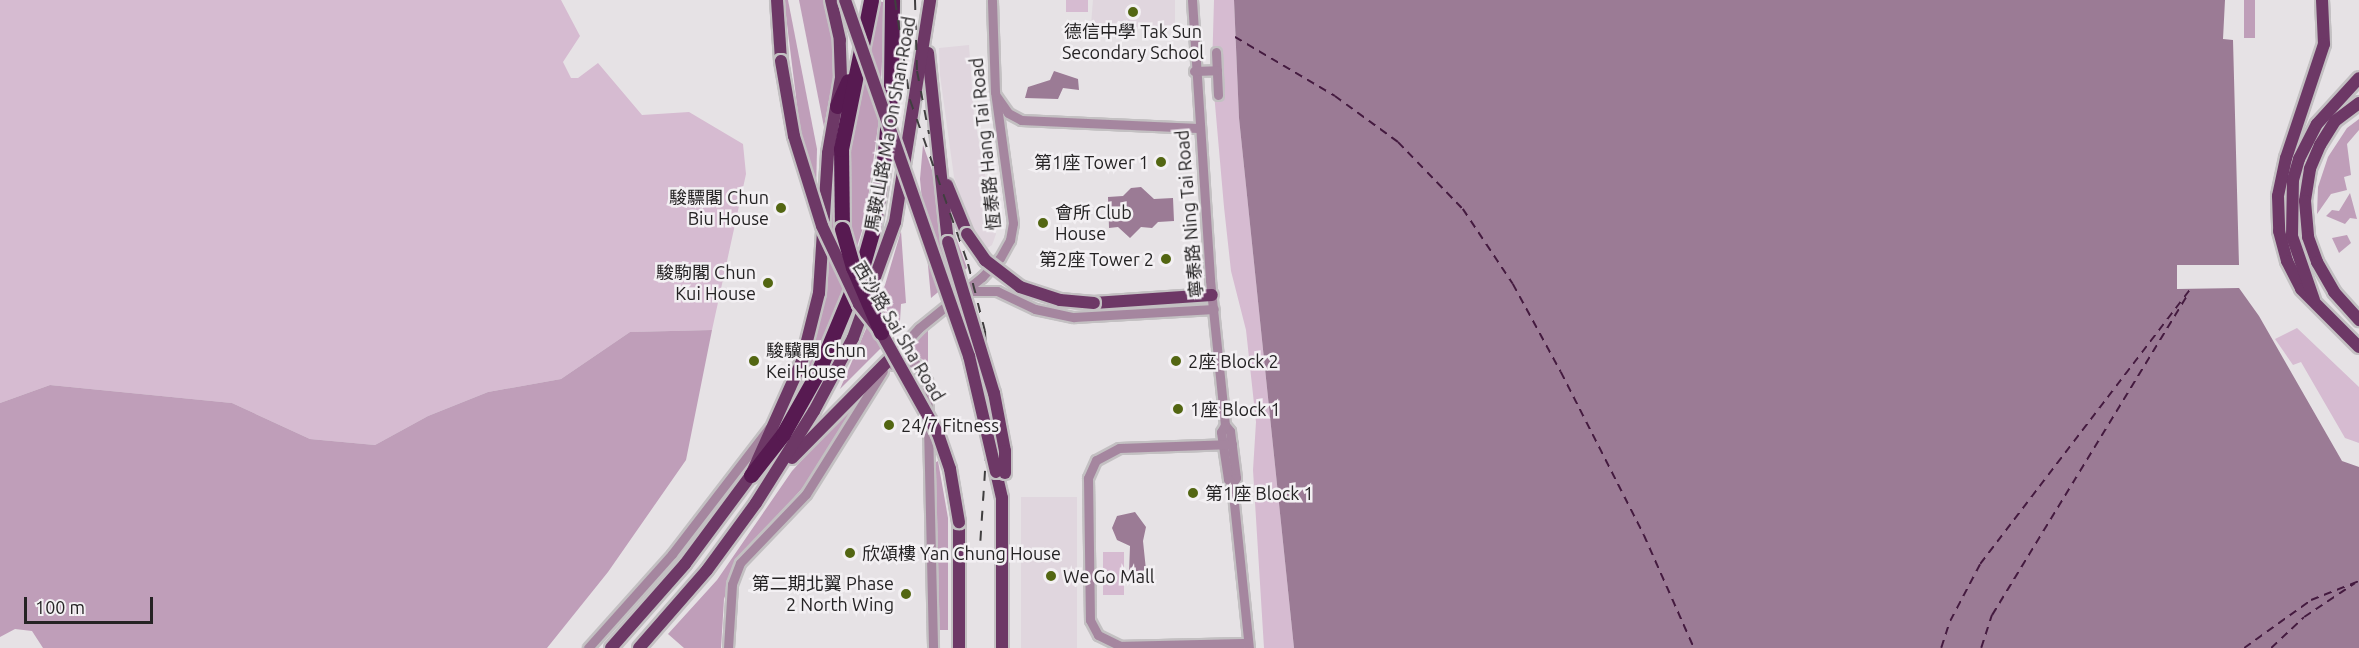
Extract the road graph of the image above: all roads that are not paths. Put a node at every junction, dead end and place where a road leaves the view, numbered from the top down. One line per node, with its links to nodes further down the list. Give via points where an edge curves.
1 (777, 0): 28 (main road, 西沙路 Sai Sha Road, bridge, via 794,136 822,226 859,304)
2 (831, 0): 20 (main road, 馬鞍山路 Ma On Shan Road, via 842,52)
3 (845, 0): 34 (main road, bridge, via 969,356)
4 (871, 0): 12 (highway)
5 (892, 0): 35 (highway, 馬鞍山路 Ma On Shan Road, via 885,152 873,229 863,264 819,372 783,434)
6 (930, 0): 10 (main road, 馬鞍山路 Ma On Shan Road)
7 (992, 0): 17 (street, 恆泰路 Hang Tai Road)
8 (1192, 0): 14 (street, 寧泰路 Ning Tai Road)
9 (2322, 0): 25 (main road, via 2322,54 2288,152 2278,209 2287,261 2301,289)
10 (927, 38): 22 (main road); 36 (main road, 馬鞍山路 Ma On Shan Road, via 902,186 886,252 840,364)
11 (1216, 52): 13 (street)
12 (857, 62): 20 (highway); 28 (highway, bridge, via 842,142 841,221 848,254)
13 (1216, 70): 14 (street); 18 (street)
14 (1194, 71): 21 (street, 寧泰路 Ning Tai Road)
15 (2359, 78): 16 (main road); 25 (main road, via 2324,115 2308,139 2296,169 2290,219 2296,250)
16 (2359, 88)
17 (994, 92): 21 (street, via 1004,110 1021,120); 23 (street, 恆泰路 Hang Tai Road, via 1012,230 1000,258)
18 (1218, 95)
19 (2359, 103): 27 (main road, via 2336,121 2314,157 2305,201 2308,237 2324,276)
20 (837, 106): 32 (main road, 馬鞍山路 Ma On Shan Road, via 828,153 819,293 802,361)
21 (1198, 128): 24 (street, 寧泰路 Ning Tai Road)
22 (944, 179): 24 (main road, bridge, via 967,234 985,260 1020,287 1050,298 1094,303); 34 (main road, bridge, via 948,242 994,393 1005,451)
23 (967, 291): 26 (street, via 997,291 1035,309 1074,317); 30 (street, 恆泰路 Hang Tai Road, via 919,328)
24 (1212, 295): 26 (street, 寧泰路 Ning Tai Road)
25 (2316, 306): 29 (main road)
26 (1214, 309): 33 (street, 寧泰路 Ning Tai Road, via 1225,425 1221,432)
27 (2359, 320)
28 (881, 332): 43 (main road, 西沙路 Sai Sha Road, bridge, via 938,434 954,484 959,522)
29 (2359, 347)
30 (892, 357): 31 (street, 恆泰路 Hang Tai Road); 36 (main road, via 837,409)
31 (883, 370): 41 (street, 恆泰路 Hang Tai Road, via 806,494 740,563 732,584); 42 (street, via 911,361 927,381)
32 (785, 404): 35 (main road, 馬鞍山路 Ma On Shan Road); 38 (street, 馬鞍山路 Ma On Shan Road, via 688,534)
33 (1227, 444): 37 (street, 寧泰路 Ning Tai Road); 37 (street, via 1119,448 1096,460 1088,478 1090,620 1098,635 1121,646)
34 (1000, 473): 44 (main road)
35 (752, 475): 39 (main road, 馬鞍山路 Ma On Shan Road, via 685,564)
36 (771, 481): 40 (main road, 馬鞍山路 Ma On Shan Road, via 708,570)
37 (1249, 646)
38 (588, 648)
39 (611, 648)
40 (639, 648)
41 (728, 648)
42 (933, 648)
43 (959, 648)
44 (1002, 648)

